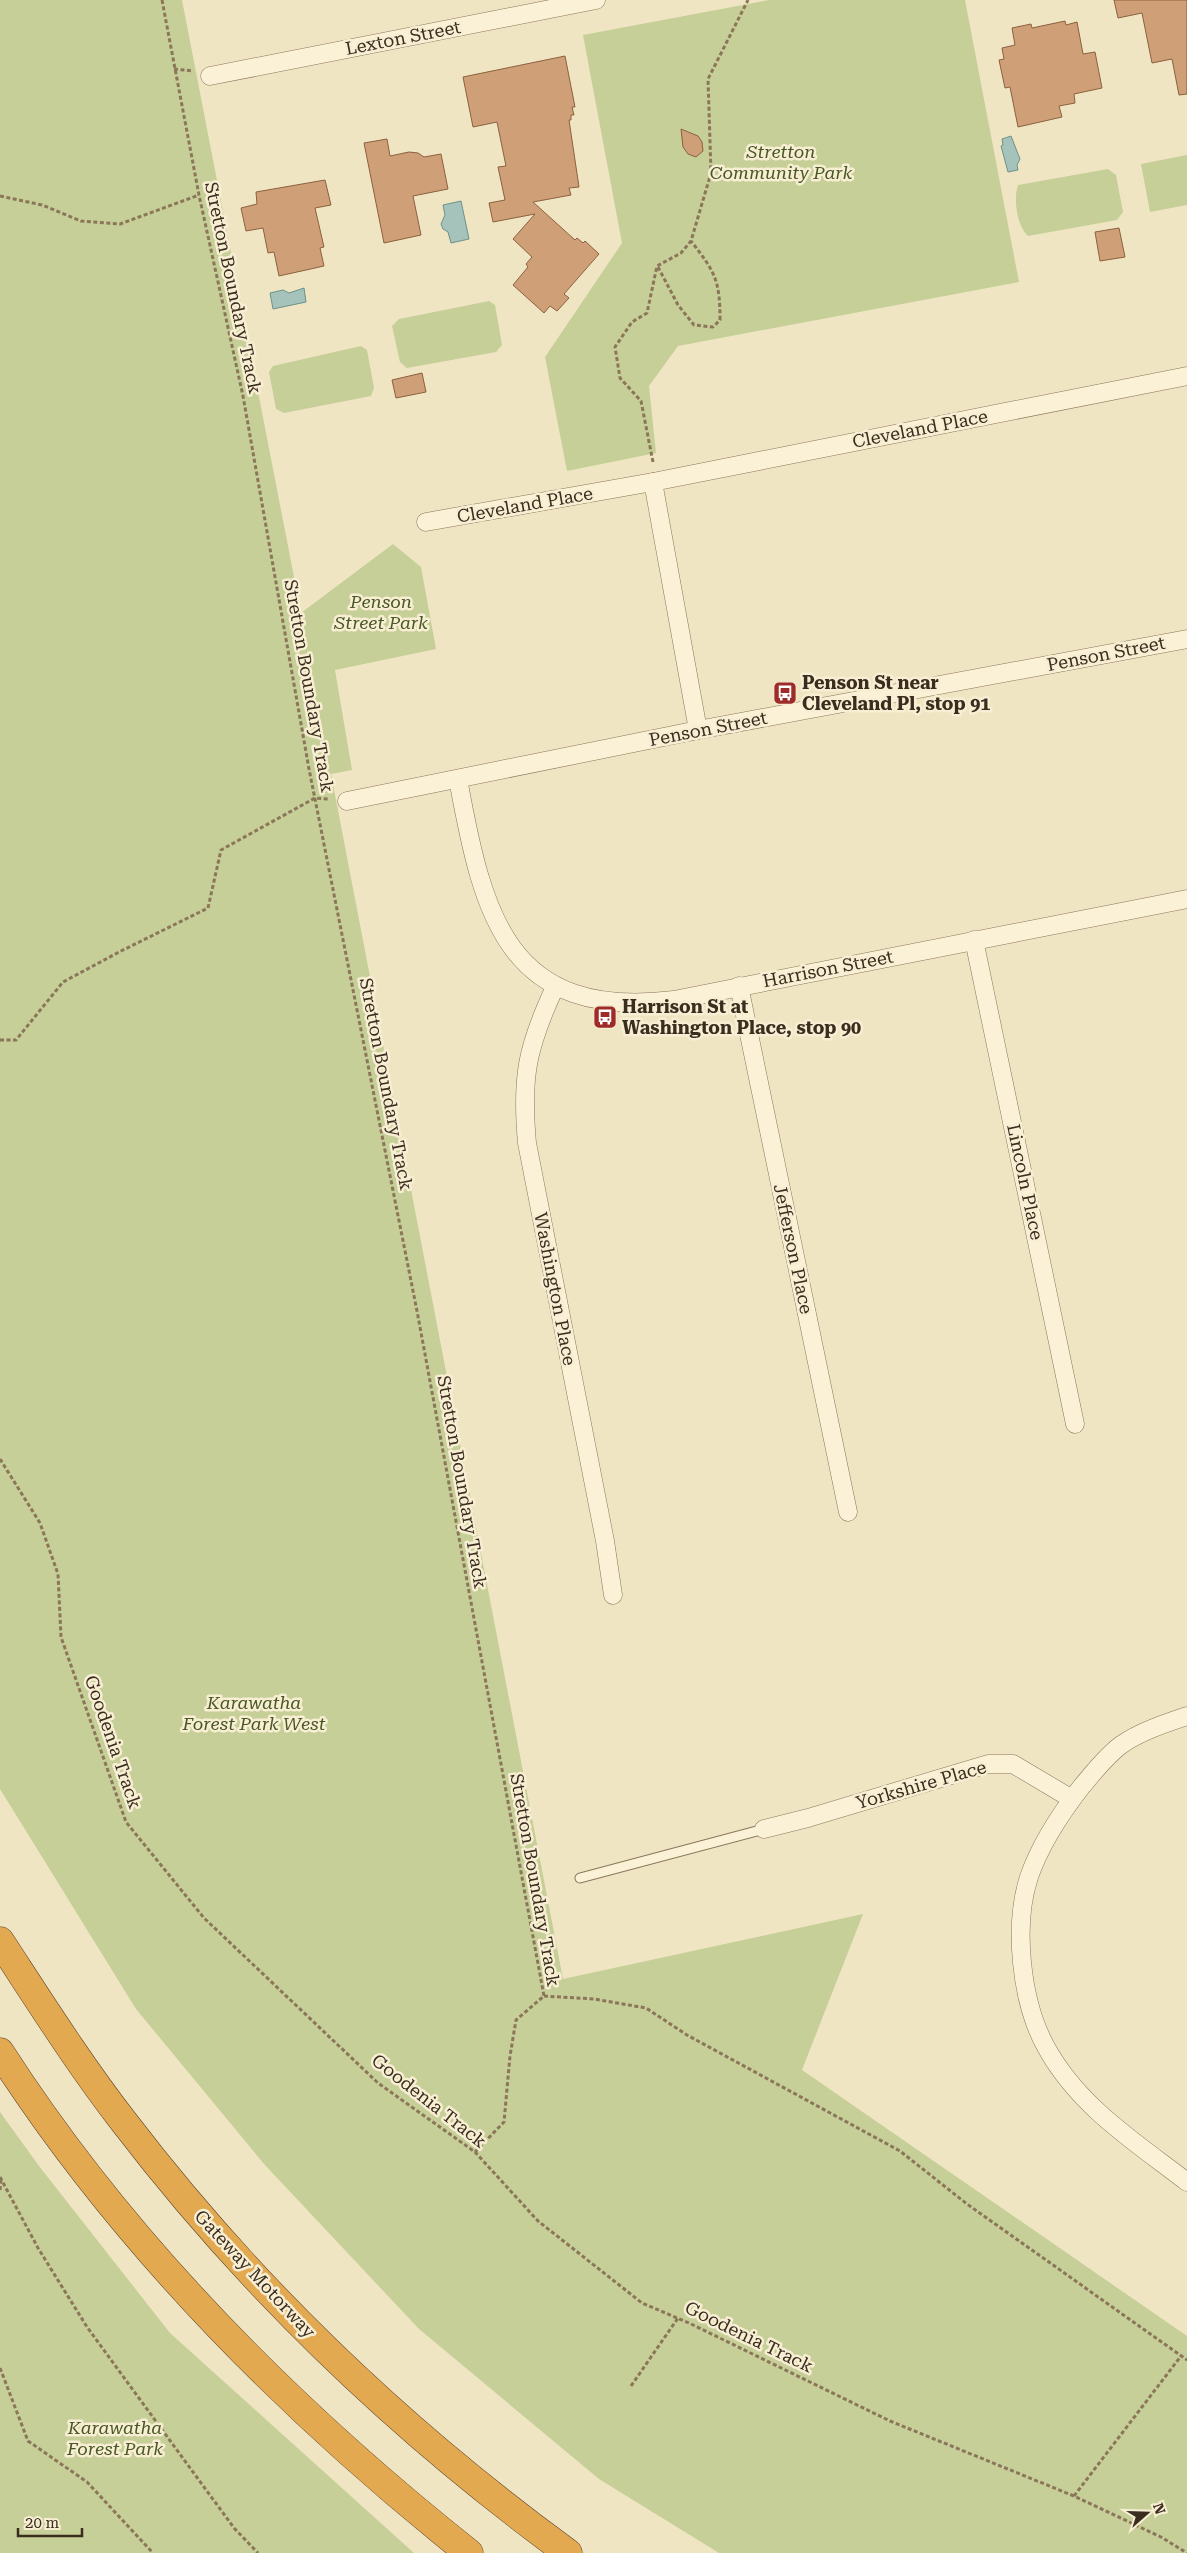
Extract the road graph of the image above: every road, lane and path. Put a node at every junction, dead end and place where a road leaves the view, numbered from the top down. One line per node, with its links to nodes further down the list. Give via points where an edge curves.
1 (162, 0): 5 (path, Stretton Boundary Track)
2 (596, 0): 4 (street, Lexton Street)
3 (748, 0): 7 (path, via 708,79 711,173)
4 (210, 76)
5 (198, 195): 6 (path, via 120,224 81,221 42,205); 15 (path, Stretton Boundary Track, via 243,396)
6 (0, 196)
7 (691, 241): 8 (path, via 681,252); 8 (path, via 713,270 720,295 720,320 712,327 694,324 678,306)
8 (657, 266): 10 (path, via 647,313 632,322 615,347 620,378 641,401 654,466)
9 (1187, 376): 10 (street, Cleveland Place)
10 (653, 482): 11 (street, Cleveland Place); 13 (street)
11 (426, 522)
12 (1187, 639): 13 (street, Penson Street)
13 (698, 730): 14 (street, Penson Street)
14 (458, 779): 16 (street, Penson Street); 20 (street, Harrison Street, via 487,903 505,937 526,964)
15 (315, 798): 21 (path, via 221,850 208,908 120,950 63,982 16,1040); 31 (path, Stretton Boundary Track, via 417,1311)
16 (347, 801)
17 (1187, 899): 18 (street, Harrison Street)
18 (974, 940): 19 (street, Harrison Street); 22 (street, Lincoln Place)
19 (739, 986): 20 (street, Harrison Street, via 674,1000 630,1003 593,999); 24 (street, Jefferson Place)
20 (555, 987): 25 (street, Washington Place, via 529,1050 524,1084 527,1143)
21 (0, 1040)
22 (1075, 1424)
23 (0, 1459): 33 (path, Goodenia Track, via 43,1532 58,1574 61,1637 126,1822 204,1918 305,2014 378,2083)
24 (848, 1512)
25 (613, 1595)
26 (1187, 1716): 27 (street, via 1122,1744)
27 (1072, 1799): 28 (street, Yorkshire Place, via 1013,1764 988,1764); 35 (street, via 1048,1837 1029,1878 1022,1920 1020,1964 1029,2004 1045,2046 1070,2083 1098,2113)
28 (764, 1829): 29 (lane)
29 (580, 1878)
30 (0, 1941): 46 (highway, Gateway Motorway, via 123,2122 199,2215 270,2294 364,2387 459,2470)
31 (544, 1996): 33 (path, Stretton Boundary Track, via 516,2020 504,2122); 38 (path, via 594,1999 646,2008 687,2035 900,2151 967,2204)
32 (0, 2052): 45 (highway, via 83,2168 196,2304 328,2435)
33 (475, 2152): 37 (path, Goodenia Track, via 538,2221 642,2303)
34 (1, 2178): 36 (path); 44 (path, via 38,2248 87,2327 234,2528)
35 (1187, 2182)
36 (0, 2190)
37 (678, 2318): 41 (path); 42 (path, Goodenia Track, via 890,2421)
38 (1180, 2356): 39 (path); 42 (path)
39 (1187, 2360)
40 (0, 2368): 43 (path, via 28,2440 87,2482)
41 (631, 2386)
42 (1074, 2496): 47 (path, Goodenia Track)
43 (153, 2553)
44 (258, 2553)
45 (469, 2553)
46 (568, 2553)
47 (1187, 2553)

